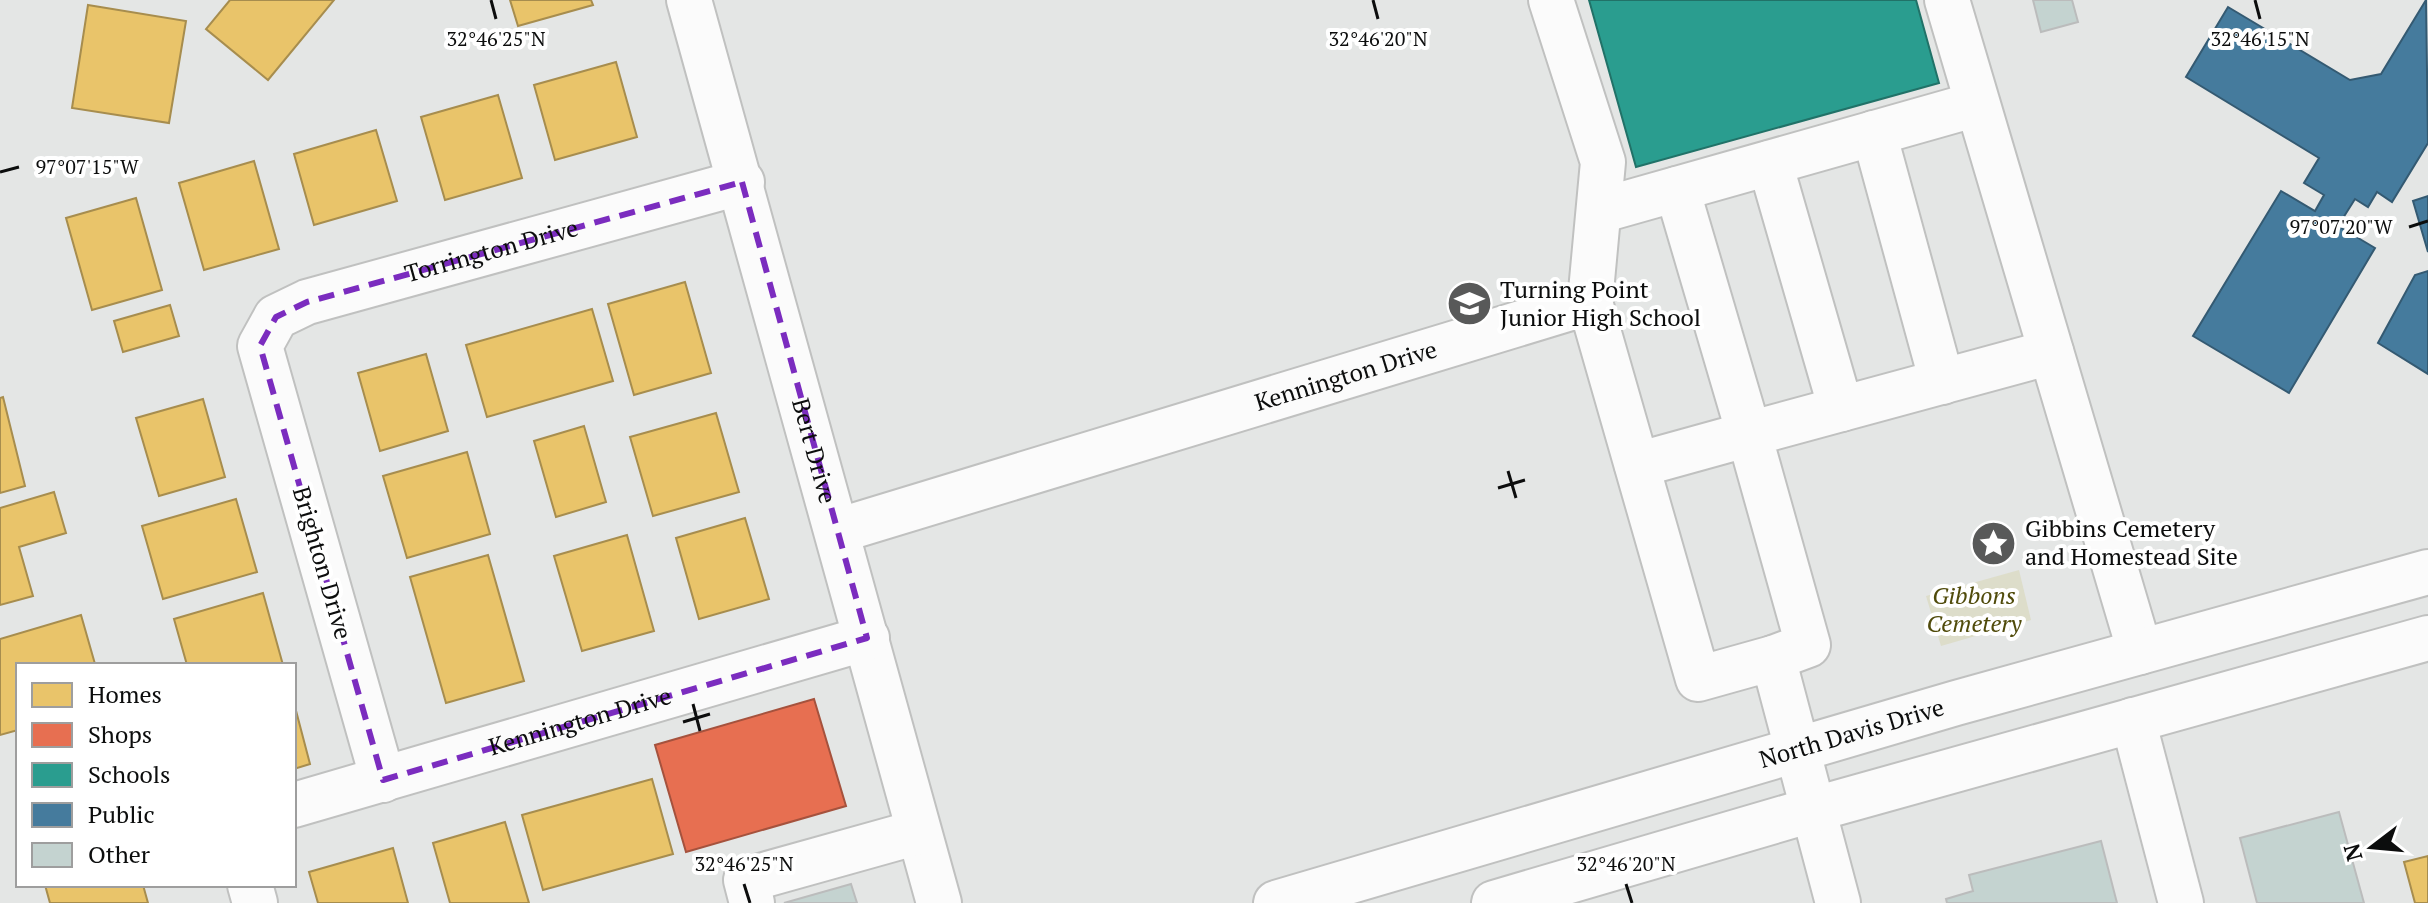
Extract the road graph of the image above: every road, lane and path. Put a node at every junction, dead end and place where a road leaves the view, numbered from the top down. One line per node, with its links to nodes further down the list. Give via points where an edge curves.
1 (689, 0): 7 (street, Bert Drive)
2 (1551, 0): 9 (street, via 1603,162)
3 (1947, 0): 4 (street)
4 (1977, 104): 5 (street); 12 (street)
5 (1874, 133): 6 (street); 13 (street)
6 (1770, 163): 8 (street); 14 (street)
7 (742, 182): 11 (street, Torrington Drive, via 307,302 276,317); 17 (street, Bert Drive)
8 (1677, 189): 9 (street); 15 (street)
9 (1599, 211): 10 (street)
10 (1590, 302): 16 (street); 17 (street, Kennington Drive)
11 (260, 346): 25 (street, Brighton Drive)
12 (2051, 352): 13 (street); 21 (street)
13 (1942, 382): 14 (street)
14 (1841, 409): 15 (street)
15 (1749, 434): 16 (street); 22 (street, via 1808,645)
16 (1637, 465): 22 (street, via 1698,679)
17 (837, 531): 19 (street, Bert Drive)
18 (2428, 572): 21 (street, North Davis Drive)
19 (867, 638): 25 (street, Kennington Drive); 28 (street, Bert Drive)
20 (2428, 638): 23 (street)
21 (2140, 652): 24 (street, North Davis Drive)
22 (1773, 658): 24 (street)
23 (2133, 720): 27 (street); 34 (street)
24 (1798, 751): 27 (street); 31 (street, North Davis Drive)
25 (383, 780): 26 (street, Kennington Drive)
26 (296, 804)
27 (1815, 809): 32 (street); 33 (street)
28 (918, 832): 29 (street, via 746,880); 30 (street, Bert Drive)
29 (752, 903)
30 (939, 903)
31 (1276, 903)
32 (1494, 903)
33 (1838, 903)
34 (2181, 903)

